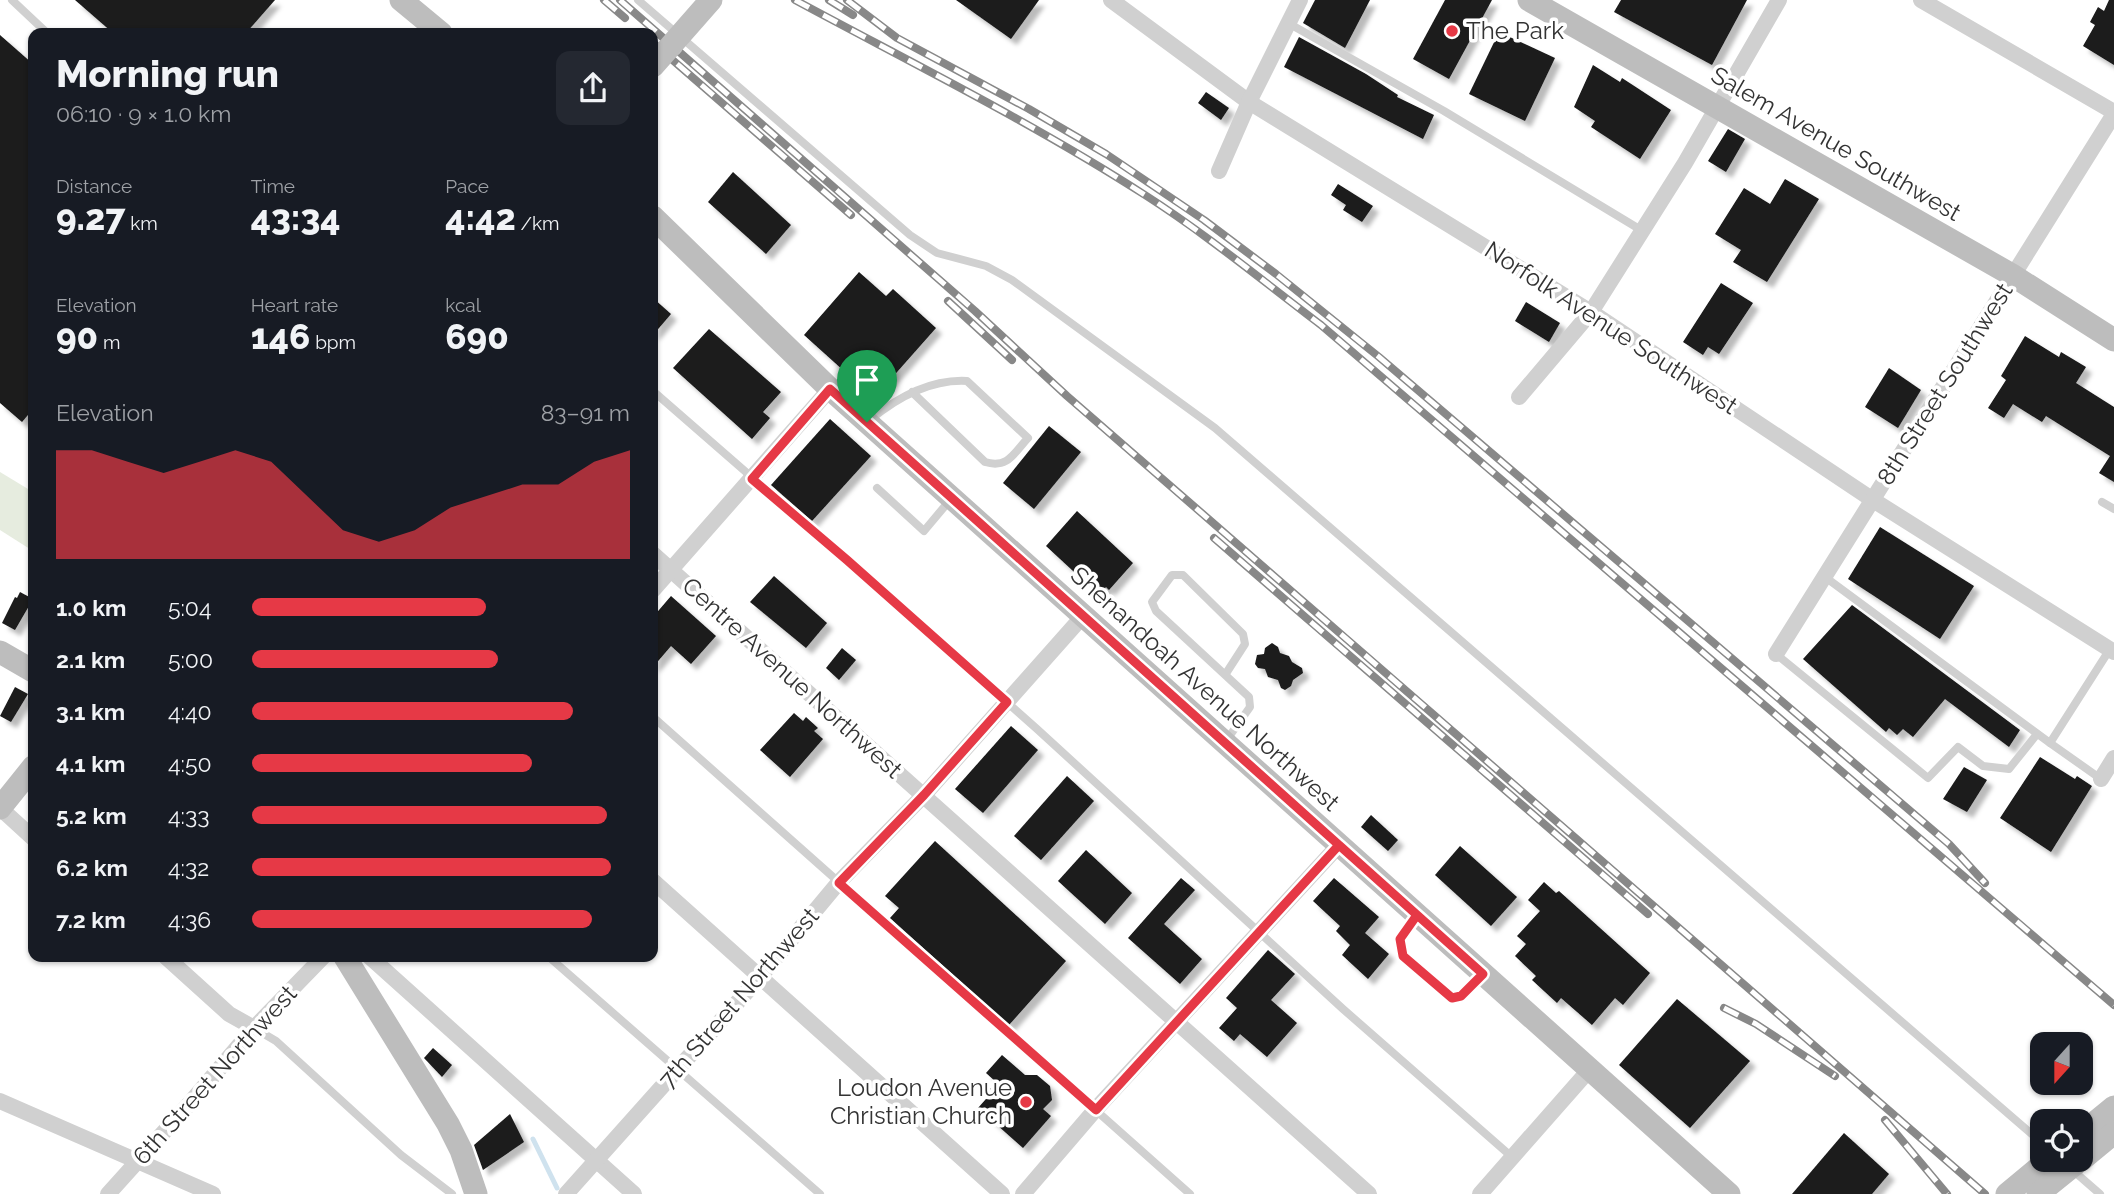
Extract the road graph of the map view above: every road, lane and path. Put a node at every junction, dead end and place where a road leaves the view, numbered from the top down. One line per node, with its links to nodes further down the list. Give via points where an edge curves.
1 (12, 0): 11 (lane)
2 (401, 0): 12 (street)
3 (638, 0): 75 (lane, via 910,235 937,253 986,266 1012,280 1215,428)
4 (711, 0): 13 (street, bridge)
5 (1111, 0): 14 (street, Norfolk Avenue Southwest)
6 (1300, 0): 10 (street)
7 (1529, 0): 15 (street, Salem Avenue Southwest)
8 (1779, 0): 15 (street)
9 (1921, 0): 16 (street)
10 (1288, 23): 14 (street); 19 (lane)
11 (42, 28)
12 (435, 28)
13 (658, 60)
14 (1249, 102): 17 (street); 21 (street, Norfolk Avenue Southwest)
15 (1718, 106): 19 (street); 20 (street, Salem Avenue Southwest)
16 (2114, 113): 20 (street, 8th Street Southwest)
17 (1219, 171)
18 (658, 221): 23 (street, Shenandoah Avenue Northwest)
19 (1642, 230): 21 (street)
20 (2012, 275): 22 (street, Salem Avenue Southwest); 31 (street, 8th Street Southwest)
21 (1591, 312): 26 (street); 31 (street, Norfolk Avenue Southwest)
22 (2114, 340)
23 (830, 389): 27 (street, Shenandoah Avenue Northwest); 28 (street)
24 (912, 392): 24 (lane, via 950,380 967,381 1028,438 1004,463 985,462); 27 (lane)
25 (658, 395): 28 (lane)
26 (1519, 397)
27 (867, 422): 30 (street, Shenandoah Avenue Northwest)
28 (752, 479): 35 (street); 44 (lane)
29 (877, 488): 30 (lane, via 924,531)
30 (952, 498): 38 (street, Shenandoah Avenue Northwest)
31 (1873, 500): 36 (street, 8th Street Southwest); 39 (street, Norfolk Avenue Southwest)
32 (2102, 502): 33 (lane)
33 (2114, 509)
34 (658, 558): 35 (street, Centre Avenue Northwest)
35 (671, 570): 37 (street); 52 (street, Centre Avenue Northwest)
36 (1825, 577): 41 (street, 8th Street Southwest); 46 (lane)
37 (658, 584)
38 (1083, 616): 44 (street, 7th Street Northwest); 47 (street, Shenandoah Avenue Northwest)
39 (2112, 650): 48 (lane)
40 (0, 652): 42 (street)
41 (1776, 654): 46 (lane, via 1928,778 1958,747 1983,766 2009,769)
42 (28, 668)
43 (1225, 675): 43 (lane, via 1245,644 1243,634 1183,575 1172,575 1152,602 1156,611); 47 (lane, via 1249,697 1250,707)
44 (1007, 702): 52 (street, 7th Street Northwest); 59 (lane)
45 (658, 721): 56 (lane)
46 (2036, 734): 48 (lane)
47 (1224, 743): 55 (street, Shenandoah Avenue Northwest)
48 (2050, 743): 51 (lane)
49 (2114, 758): 51 (street)
50 (28, 772): 53 (street)
51 (2101, 779)
52 (924, 795): 56 (street, 7th Street Northwest); 67 (street, Centre Avenue Northwest)
53 (3, 800): 54 (street)
54 (28, 832)
55 (1339, 845): 58 (street, Shenandoah Avenue Northwest); 59 (street)
56 (839, 883): 66 (street, 7th Street Northwest); 73 (lane)
57 (658, 885): 66 (street)
58 (1417, 915): 65 (street, Shenandoah Avenue Northwest); 65 (lane, via 1400,939 1403,956 1452,998 1461,996)
59 (1260, 933): 67 (street); 78 (lane)
60 (172, 962): 68 (street, via 229,1014)
61 (318, 962): 68 (street, 6th Street Northwest)
62 (348, 962): 87 (street, via 448,1124)
63 (376, 962): 79 (street)
64 (555, 962): 70 (lane)
65 (1483, 974): 69 (street, Shenandoah Avenue Northwest)
66 (760, 977): 70 (street, 7th Street Northwest); 91 (street)
67 (1177, 1021): 73 (street); 94 (street, Centre Avenue Northwest)
68 (254, 1028): 80 (street, 6th Street Northwest); 86 (lane, via 276,1041 401,1155)
69 (1590, 1069): 78 (street); 96 (street, Shenandoah Avenue Northwest)
70 (677, 1070): 79 (street, 7th Street Northwest); 90 (lane)
71 (0, 1101): 80 (street)
72 (2114, 1107): 74 (street)
73 (1096, 1110): 92 (street); 93 (lane)
74 (2093, 1124)
75 (2030, 1133)
76 (2114, 1133): 77 (street)
77 (2093, 1150)
78 (1513, 1157): 95 (street)
79 (596, 1160): 88 (street, 7th Street Northwest); 89 (street)
80 (138, 1161): 84 (street, 6th Street Northwest); 85 (street)
81 (2034, 1172): 97 (street)
82 (2065, 1172): 98 (street, bridge)
83 (2075, 1172): 99 (lane)
84 (108, 1194)
85 (213, 1194)
86 (452, 1194)
87 (476, 1194)
88 (566, 1194)
89 (634, 1194)
90 (820, 1194)
91 (1002, 1194)
92 (1023, 1194)
93 (1190, 1194)
94 (1369, 1194)
95 (1480, 1194)
96 (1729, 1194)
97 (2007, 1194)
98 (2038, 1194)
99 (2100, 1194)

